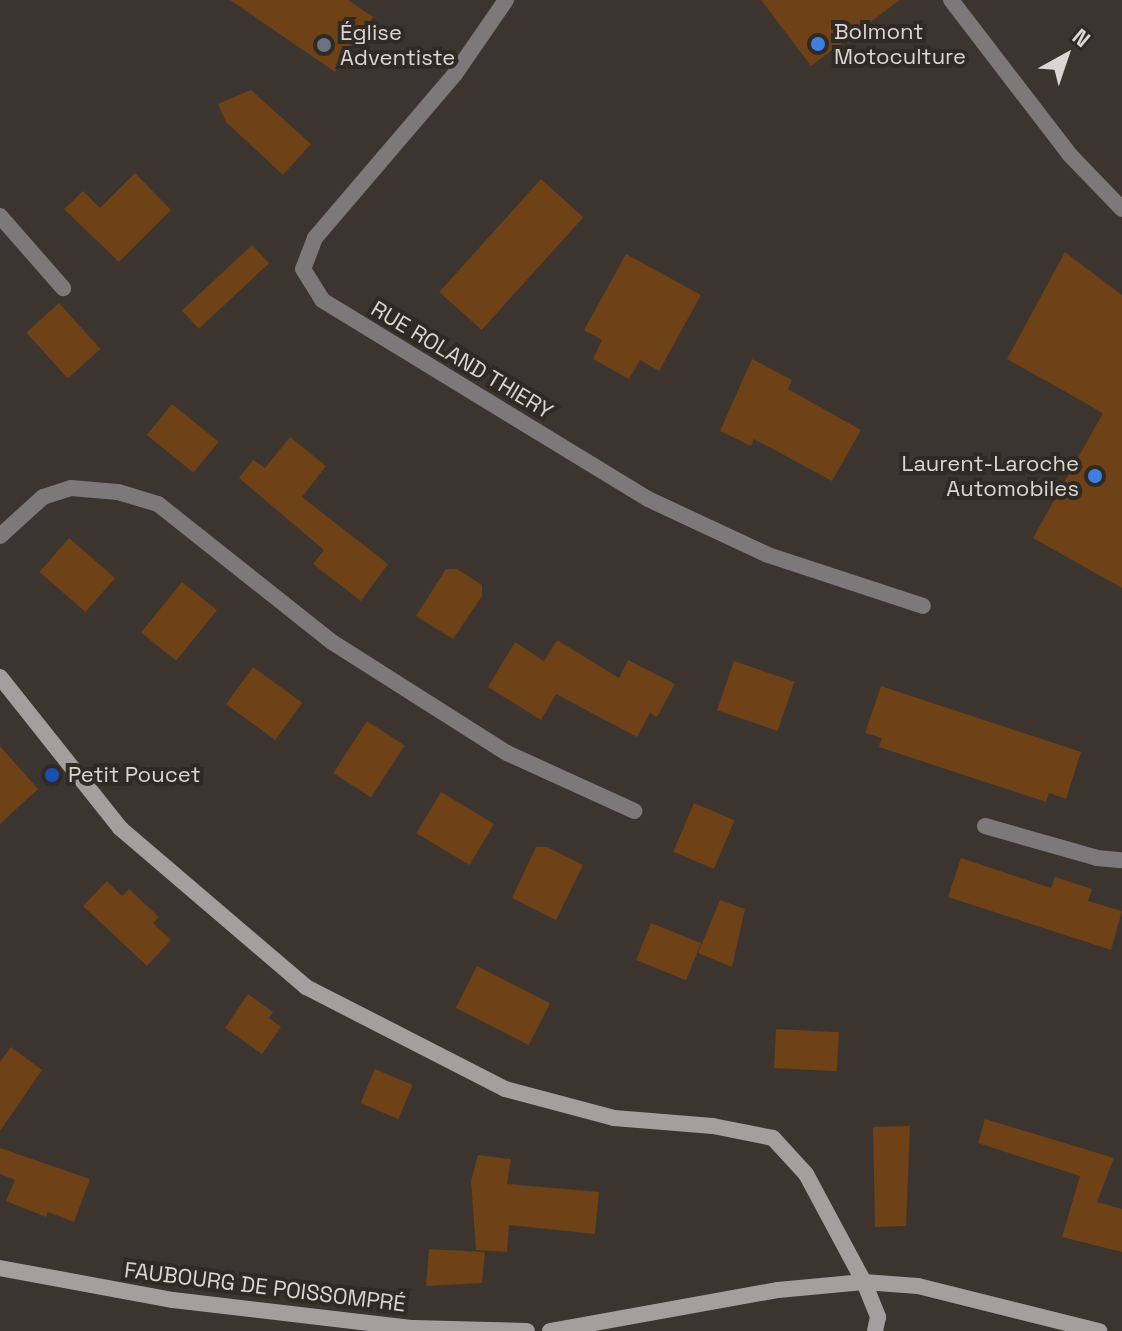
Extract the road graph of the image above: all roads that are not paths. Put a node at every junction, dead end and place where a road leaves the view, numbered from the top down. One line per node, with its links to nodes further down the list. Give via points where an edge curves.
1 (506, 0): 7 (street, RUE ROLAND THIERY, via 455,74 315,238 303,269 322,300 648,499 768,555)
2 (951, 0): 3 (street, via 1070,155)
3 (1122, 209)
4 (0, 216): 5 (street)
5 (63, 288)
6 (0, 536): 9 (street, via 43,497 71,488 118,492 158,504 332,642 507,753)
7 (923, 606)
8 (0, 677): 13 (street, via 120,828 306,987 505,1089 614,1118 713,1126 773,1138 806,1174)
9 (634, 811)
10 (985, 826): 11 (street, via 1097,858)
11 (1122, 860)
12 (0, 1268): 14 (street, FAUBOURG DE POISSOMPRÉ, via 173,1300 413,1328)
13 (864, 1282): 15 (street, via 778,1290); 16 (street, via 878,1317); 17 (street, via 946,1292)
14 (527, 1331)
15 (550, 1331)
16 (875, 1331)
17 (1099, 1331)

